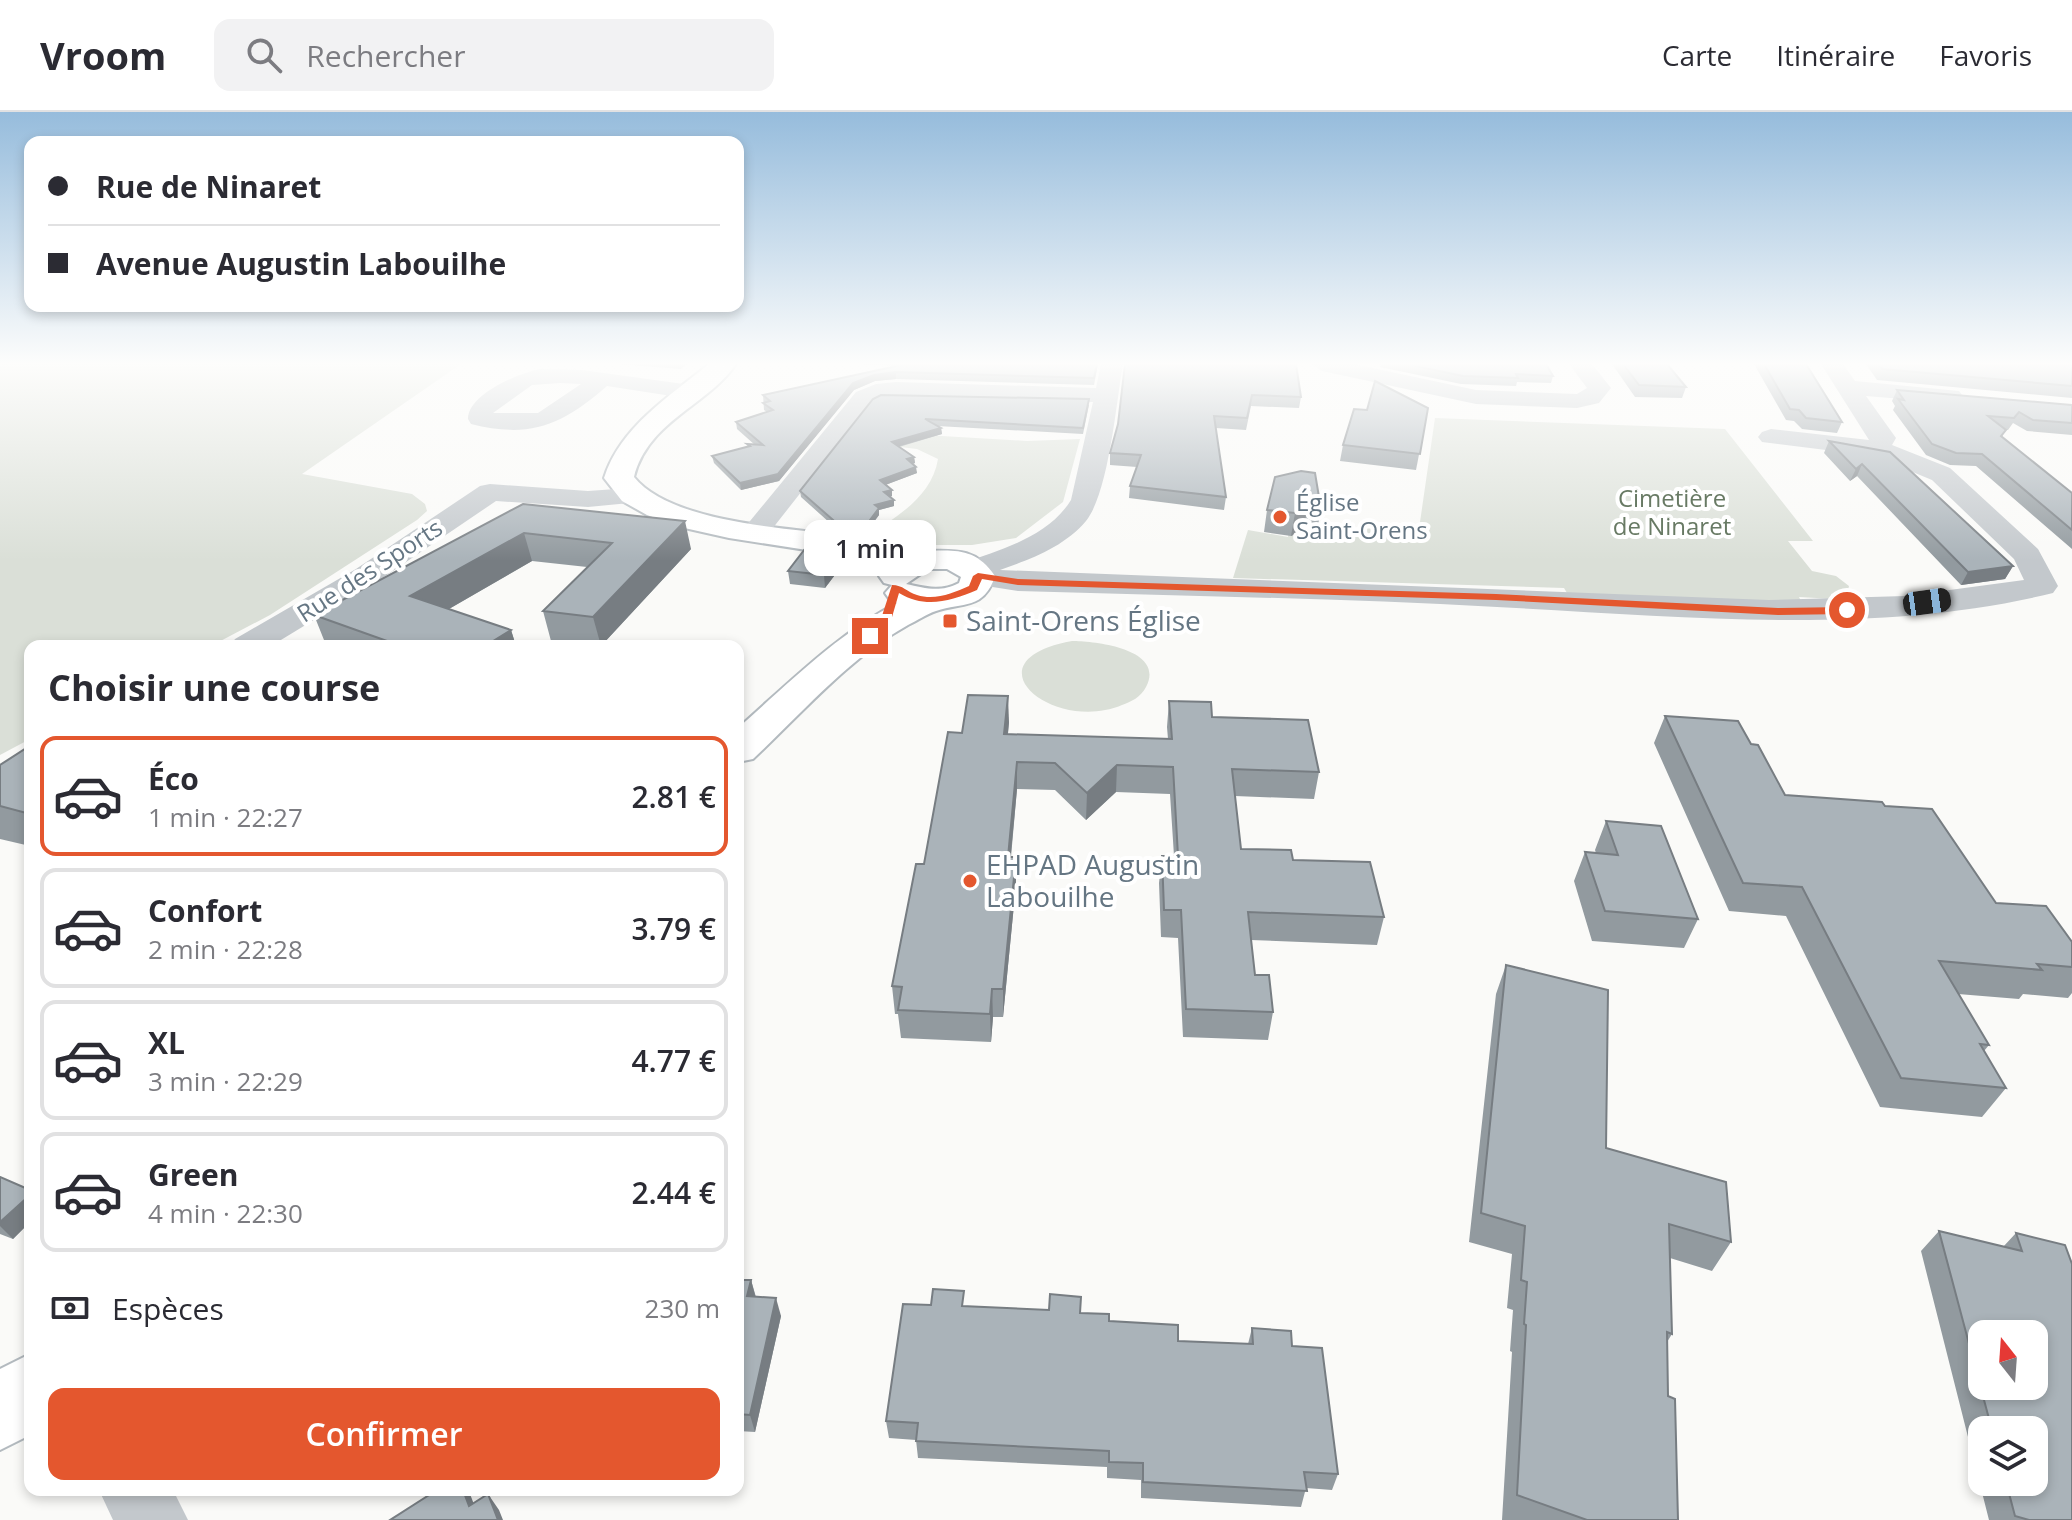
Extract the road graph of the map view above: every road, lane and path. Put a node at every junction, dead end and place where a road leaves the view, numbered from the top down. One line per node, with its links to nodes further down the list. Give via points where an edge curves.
1 (649, 430): 7 (street, via 623,460 619,478)
2 (838, 430): 8 (street)
3 (1100, 430): 9 (street, via 1085,500 1054,534 1033,545)
4 (1877, 430): 6 (street, via 1883,438)
5 (1771, 437): 6 (street)
6 (1878, 449): 9 (street, via 1941,474 2027,555 2054,592 1876,609 1778,612 1018,582)
7 (630, 496): 8 (street, via 680,518); 11 (street, Rue des Sports, via 588,499 490,492 367,575)
8 (755, 532): 9 (street)
9 (932, 570): 10 (street); 10 (street, via 904,594 930,600)
10 (884, 624): 12 (street)
11 (257, 640)
12 (744, 745)
13 (0, 1365): 14 (street)
14 (24, 1383)
15 (24, 1393): 16 (street)
16 (0, 1415)
17 (136, 1496): 18 (street)
18 (154, 1520)

